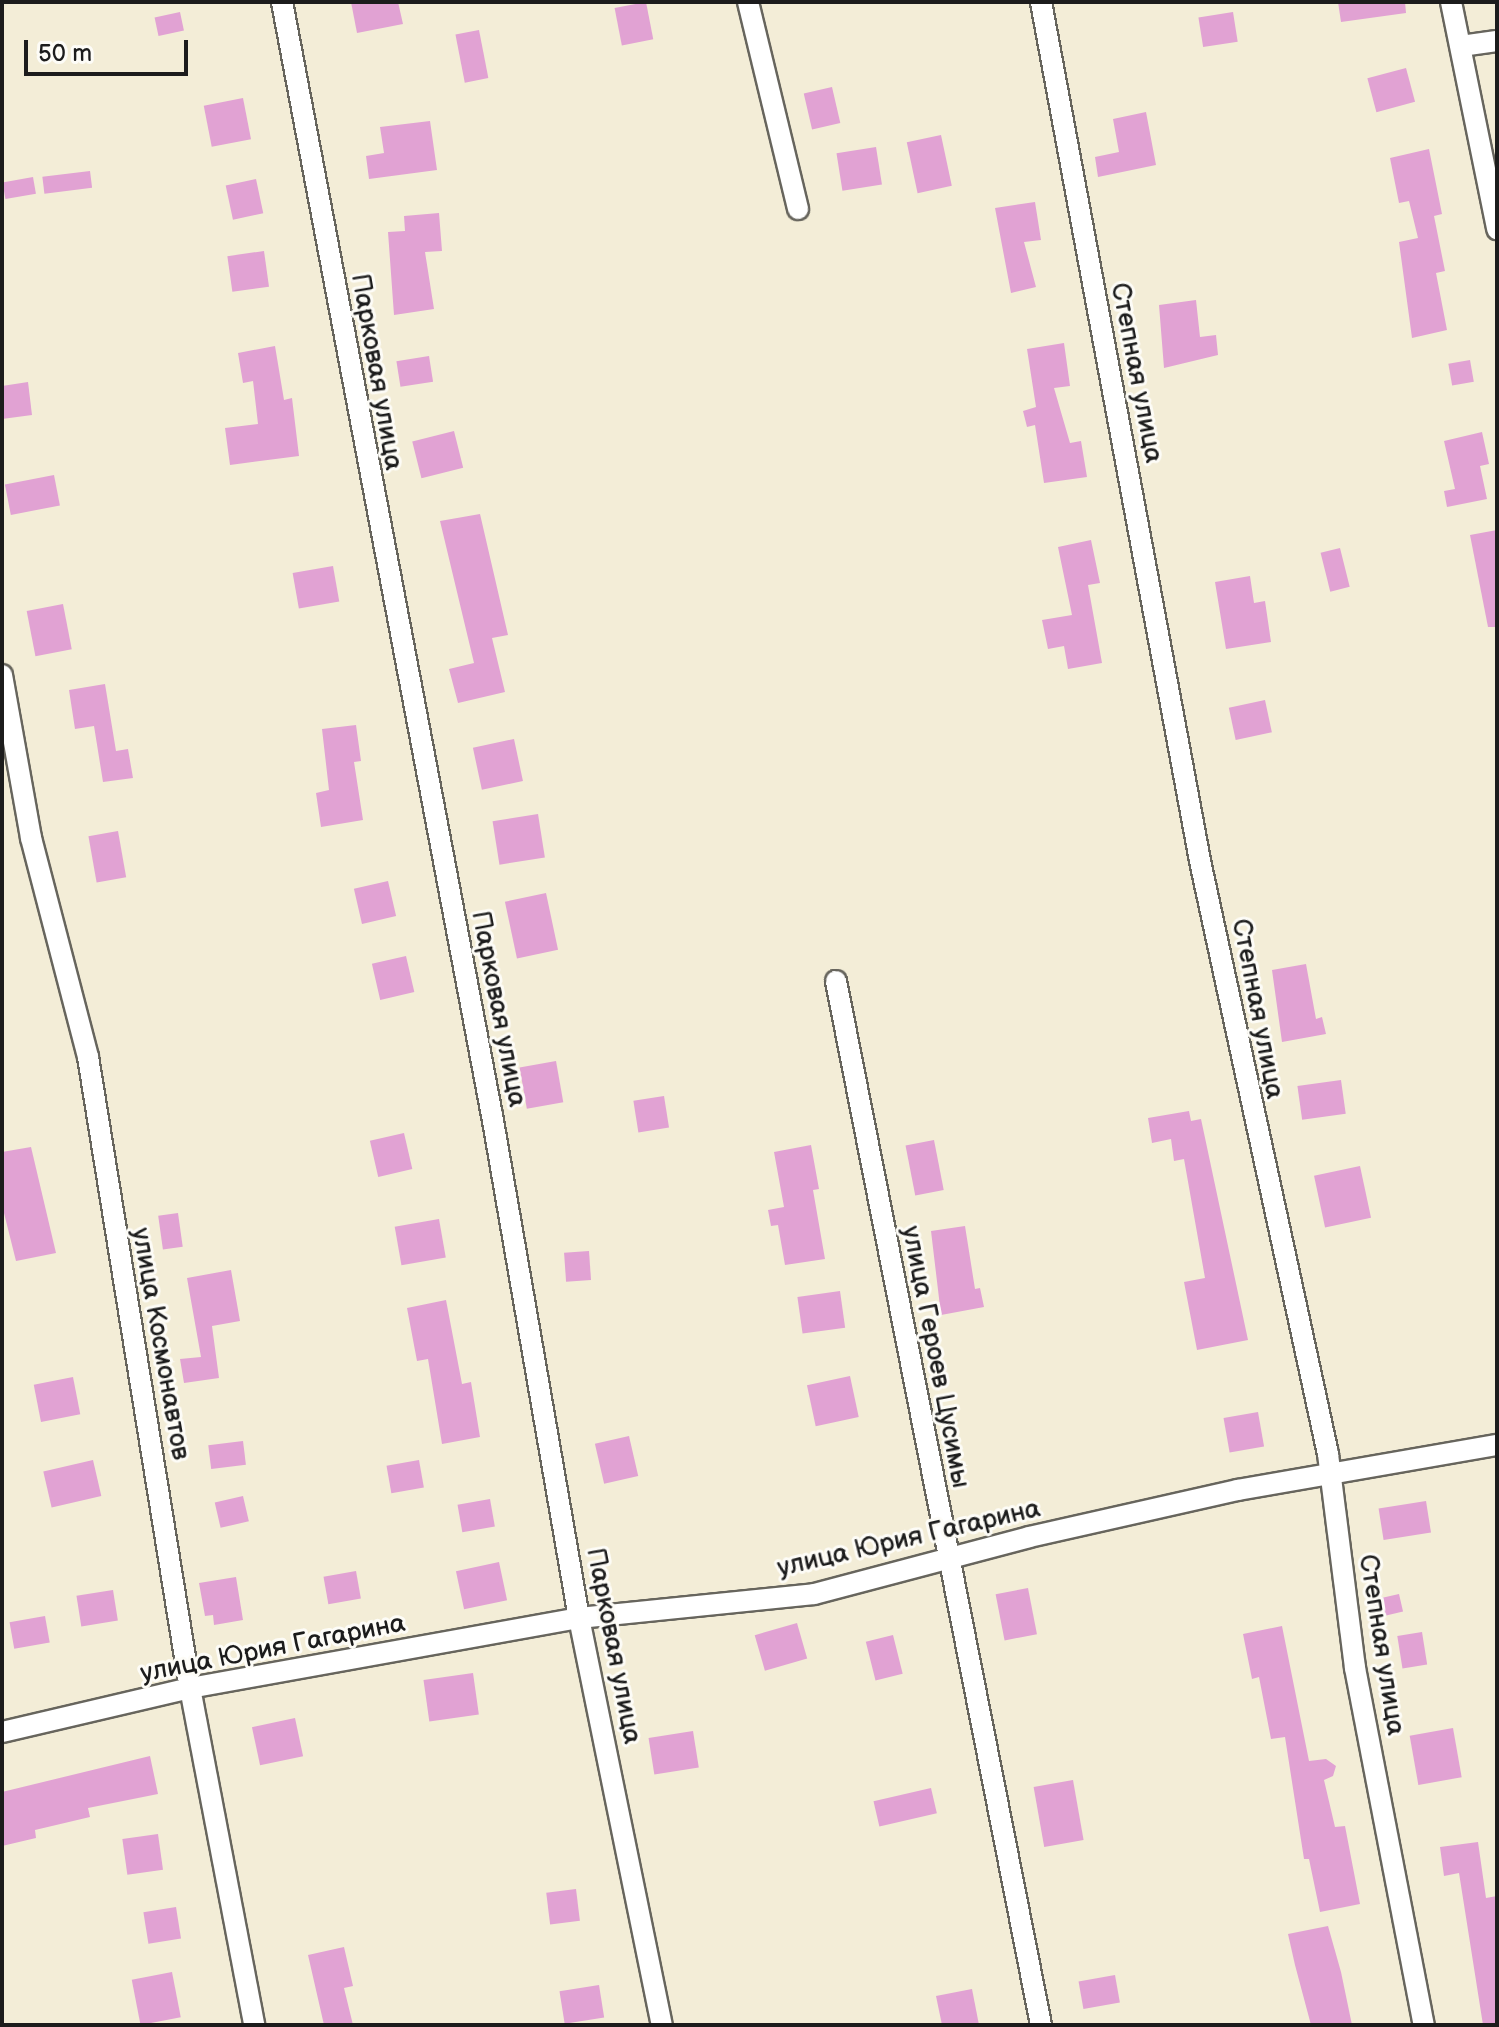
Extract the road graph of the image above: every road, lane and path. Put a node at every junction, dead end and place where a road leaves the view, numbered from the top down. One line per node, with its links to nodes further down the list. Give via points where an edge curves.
1 (282, 2): 14 (street, Парковая улица, via 492,1115)
2 (748, 2): 7 (street)
3 (1041, 2): 12 (street, Степная улица, via 1200,861)
4 (1451, 2): 6 (street)
5 (1497, 41): 6 (street)
6 (1461, 46): 8 (street)
7 (798, 209)
8 (1497, 229)
9 (2, 675): 15 (street, улица Космонавтов, via 31,838 88,1057)
10 (836, 981): 13 (street, улица Героев Цусимы)
11 (1497, 1445): 12 (street, улица Юрия Гагарина)
12 (1328, 1472): 13 (street, улица Юрия Гагарина); 20 (street, Степная улица, via 1355,1668)
13 (947, 1559): 14 (street, улица Юрия Гагарина, via 814,1594); 19 (street, улица Героев Цусимы)
14 (579, 1618): 15 (street, улица Юрия Гагарина); 18 (street, Парковая улица)
15 (190, 1688): 16 (street, улица Юрия Гагарина); 17 (street, улица Космонавтов)
16 (2, 1732)
17 (254, 2025)
18 (662, 2025)
19 (1041, 2025)
20 (1424, 2025)

